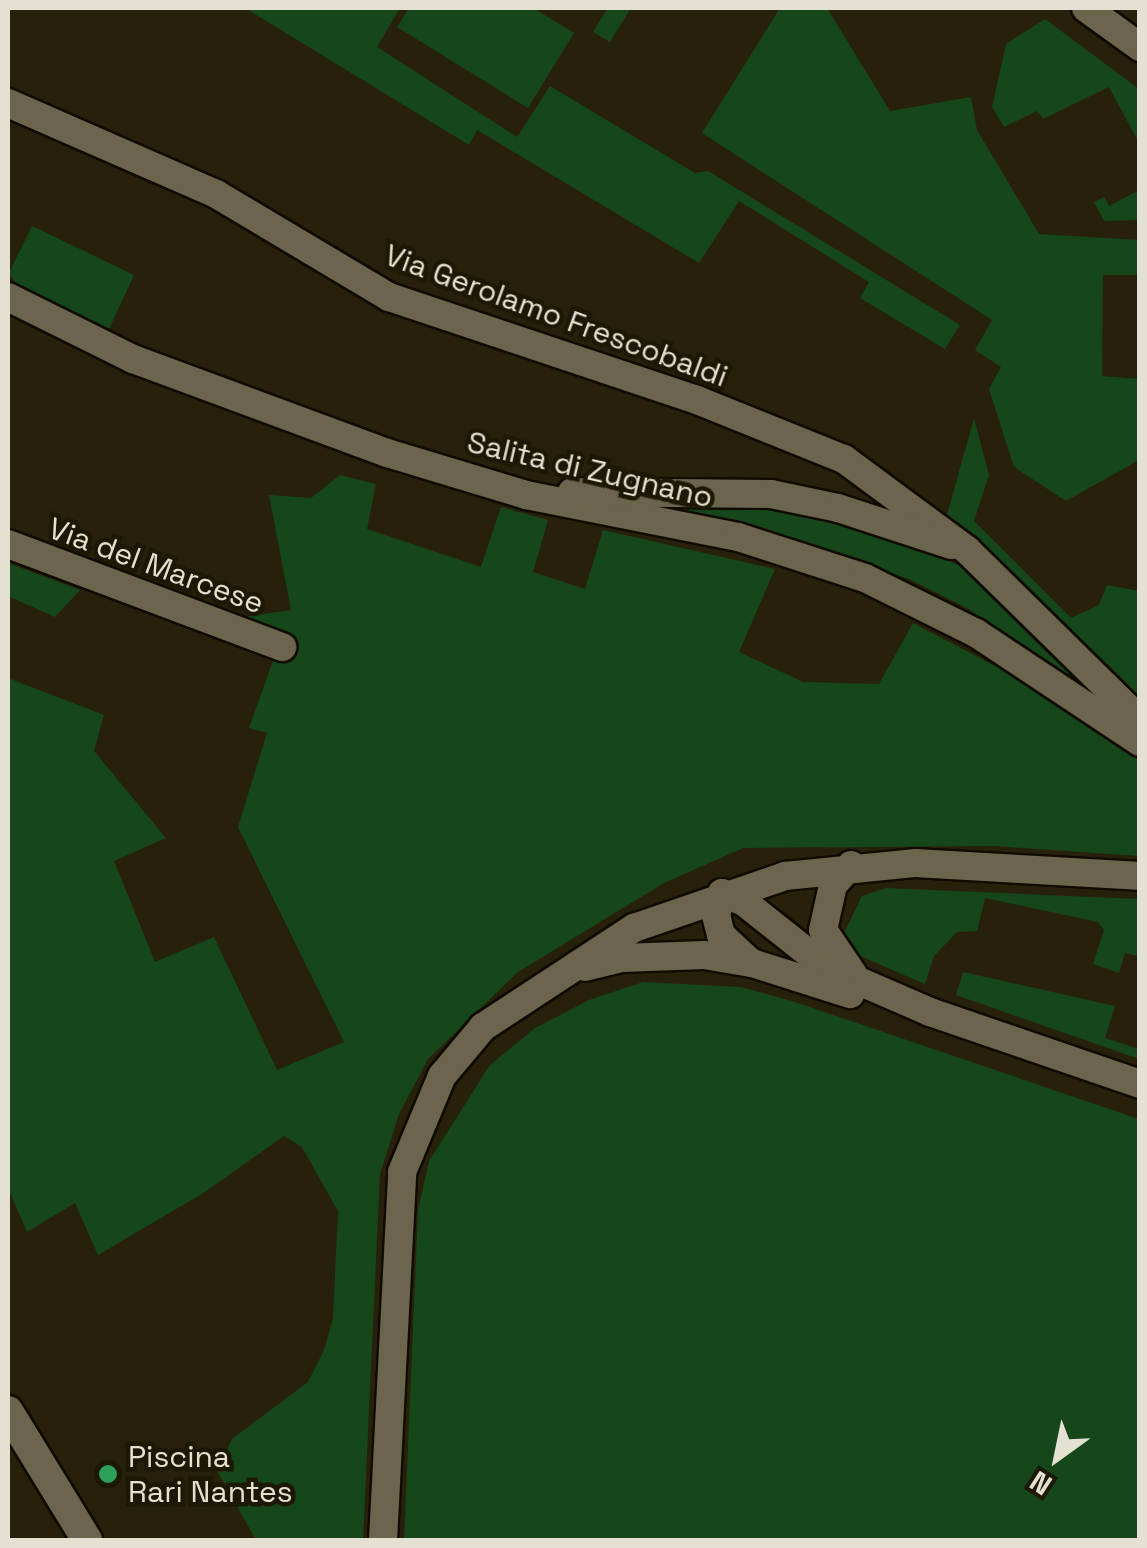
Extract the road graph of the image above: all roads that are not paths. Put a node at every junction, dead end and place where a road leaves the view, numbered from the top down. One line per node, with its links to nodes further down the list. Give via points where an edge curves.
1 (1086, 8): 2 (street)
2 (1140, 47)
3 (8, 102): 7 (street, Via Gerolamo Frescobaldi, via 216,194 389,298 812,444 884,486)
4 (8, 297): 5 (street, Salita di Zugnano, via 133,359 247,404)
5 (526, 494): 7 (street, Via Gerolamo Frescobaldi, via 642,488 771,494); 10 (street, Salita di Zugnano, via 738,538 865,578 976,633)
6 (8, 544): 8 (street, Via del Marcese)
7 (967, 550): 9 (street, Via Gerolamo Frescobaldi)
8 (282, 647)
9 (1140, 720)
10 (1140, 742)
11 (851, 865): 12 (street); 13 (street); 16 (street, via 833,885 823,930 835,956)
12 (1140, 876)
13 (722, 893): 14 (street, via 716,915 721,935); 15 (street, via 634,928); 16 (street, via 753,909 792,946)
14 (752, 963): 15 (street, via 663,954); 17 (street)
15 (555, 975): 21 (street, via 483,1027 442,1076 402,1172)
16 (861, 982): 17 (street)
17 (930, 1012): 18 (street)
18 (1140, 1084)
19 (8, 1410): 20 (street)
20 (86, 1540)
21 (382, 1540)

